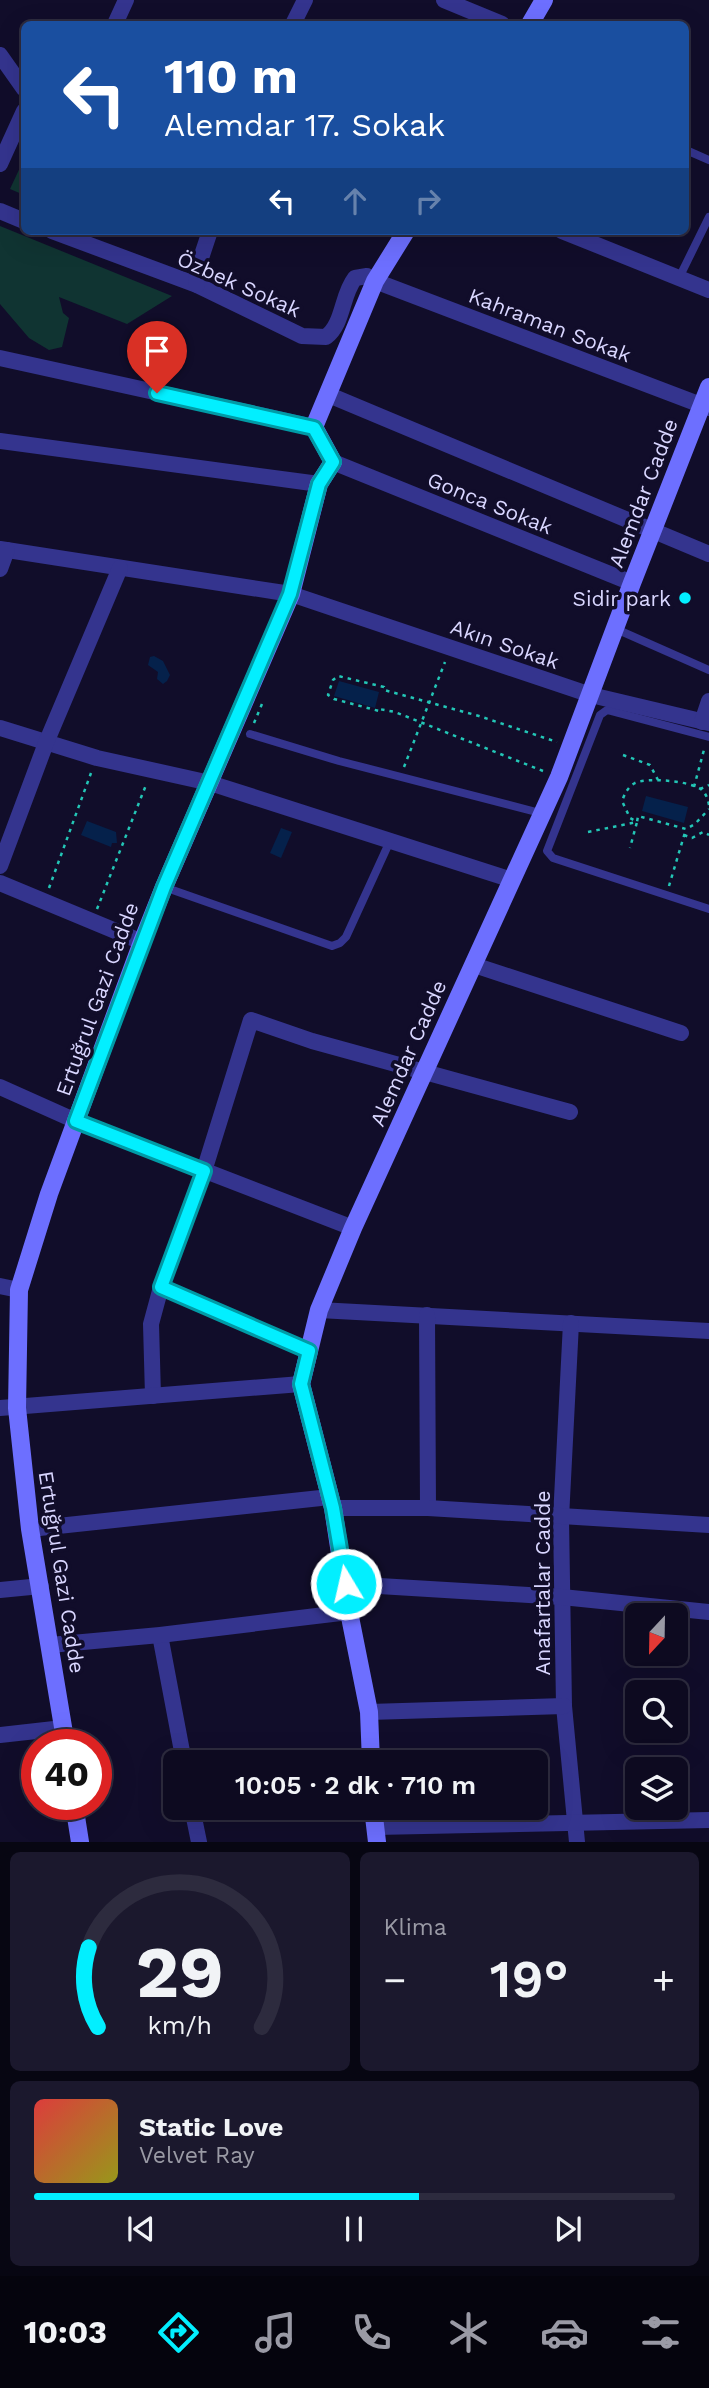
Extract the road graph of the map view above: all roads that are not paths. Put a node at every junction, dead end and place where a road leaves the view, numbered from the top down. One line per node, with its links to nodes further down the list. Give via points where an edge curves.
1 (126, 0): 6 (street)
2 (305, 0): 7 (street)
3 (444, 0): 5 (street)
4 (544, 0): 9 (street)
5 (473, 6): 8 (street)
6 (117, 21)
7 (294, 21)
8 (497, 21)
9 (532, 21)
10 (0, 55): 11 (street)
11 (21, 85)
12 (21, 118): 15 (street)
13 (689, 151): 14 (lane)
14 (709, 160)
15 (0, 164)
16 (0, 211): 18 (street)
17 (709, 217): 23 (lane)
18 (21, 219)
19 (63, 235): 25 (street, Özbek Sokak)
20 (209, 235): 25 (street, via 196,273)
21 (404, 235): 24 (street)
22 (572, 235): 23 (street)
23 (679, 278): 26 (street)
24 (375, 281): 25 (street, Özbek Sokak, via 367,276 355,278 335,330 326,337 302,336); 29 (street); 30 (street, Kahraman Sokak)
25 (197, 285)
26 (709, 290)
27 (0, 358): 31 (street)
28 (709, 387): 30 (street, Alemdar Cadde)
29 (329, 395): 31 (street); 35 (street)
30 (705, 406): 35 (street, Alemdar Cadde)
31 (314, 428): 33 (street)
32 (0, 441): 34 (street)
33 (333, 462): 34 (street, Ertuğrul Gazi Cadde); 40 (street, Gonca Sokak)
34 (319, 484): 41 (street, Ertuğrul Gazi Cadde)
35 (653, 530): 37 (street); 40 (street, Alemdar Cadde)
36 (4, 550): 38 (street, Akın Sokak); 39 (street)
37 (709, 554)
38 (120, 568): 41 (street, Akın Sokak); 49 (street)
39 (0, 569)
40 (632, 583): 42 (street, Alemdar Cadde)
41 (290, 594): 44 (street, Akın Sokak); 50 (street, Ertuğrul Gazi Cadde)
42 (616, 629): 43 (lane); 44 (street, Alemdar Cadde)
43 (709, 670)
44 (591, 695): 47 (street, Akın Sokak); 51 (street, Alemdar Cadde)
45 (709, 701): 47 (street)
46 (0, 728): 49 (street)
47 (705, 730): 57 (lane, via 607,710 600,715 547,851 553,858)
48 (250, 734): 51 (lane)
49 (46, 743): 50 (street); 53 (street)
50 (210, 783): 52 (street); 56 (street, Ertuğrul Gazi Cadde)
51 (544, 814): 54 (street, Alemdar Cadde)
52 (390, 841): 54 (street); 56 (lane, via 346,937 332,946)
53 (0, 866)
54 (512, 880): 59 (street, Alemdar Cadde)
55 (0, 883): 58 (street)
56 (164, 887): 58 (street, Ertuğrul Gazi Cadde)
57 (709, 909)
58 (142, 943): 64 (street, Ertuğrul Gazi Cadde)
59 (474, 965): 60 (street); 61 (street, Alemdar Cadde)
60 (681, 1033)
61 (426, 1071): 63 (street); 65 (street, via 251,1020); 66 (street, Alemdar Cadde)
62 (0, 1087): 64 (street)
63 (570, 1112)
64 (76, 1121): 65 (street); 69 (street, Ertuğrul Gazi Cadde)
65 (204, 1171): 66 (street); 68 (street)
66 (353, 1228): 70 (street, Alemdar Cadde)
67 (0, 1286): 69 (street)
68 (161, 1287): 74 (street); 76 (street, via 151,1324)
69 (19, 1290): 77 (street, Ertuğrul Gazi Cadde)
70 (319, 1310): 71 (street); 74 (street, Alemdar Cadde)
71 (426, 1315): 72 (street); 79 (street)
72 (570, 1323): 73 (street); 80 (street, Anafartalar Cadde)
73 (709, 1331)
74 (309, 1351): 75 (street, Alemdar Cadde)
75 (301, 1384): 76 (street); 78 (street, Alemdar Cadde)
76 (153, 1396): 77 (street)
77 (8, 1408): 82 (street, Ertuğrul Gazi Cadde)
78 (332, 1503): 79 (street); 82 (street); 83 (street, Alemdar Cadde)
79 (428, 1508): 80 (street)
80 (561, 1518): 81 (street); 86 (street, Anafartalar Cadde)
81 (709, 1525)
82 (30, 1529): 84 (street, Ertuğrul Gazi Cadde)
83 (346, 1584): 86 (street); 87 (street, Alemdar Cadde)
84 (41, 1586): 85 (street); 90 (street, Ertuğrul Gazi Cadde)
85 (0, 1590)
86 (562, 1597): 88 (street); 91 (street, Anafartalar Cadde)
87 (349, 1612): 89 (street); 92 (street, Alemdar Cadde)
88 (709, 1612)
89 (160, 1635): 90 (street); 96 (street)
90 (50, 1645): 93 (street, Ertuğrul Gazi Cadde)
91 (564, 1706): 92 (street); 101 (street, Anafartalar Cadde)
92 (369, 1712): 97 (street, Alemdar Cadde)
93 (63, 1729)
94 (0, 1735): 95 (street)
95 (21, 1736)
96 (182, 1750)
97 (371, 1750)
98 (77, 1820): 104 (street)
99 (194, 1820): 105 (street)
100 (709, 1820): 101 (street)
101 (575, 1824): 102 (street); 106 (street, Anafartalar Cadde)
102 (445, 1834): 103 (street)
103 (376, 1835)
104 (80, 1842)
105 (199, 1842)
106 (577, 1842)

